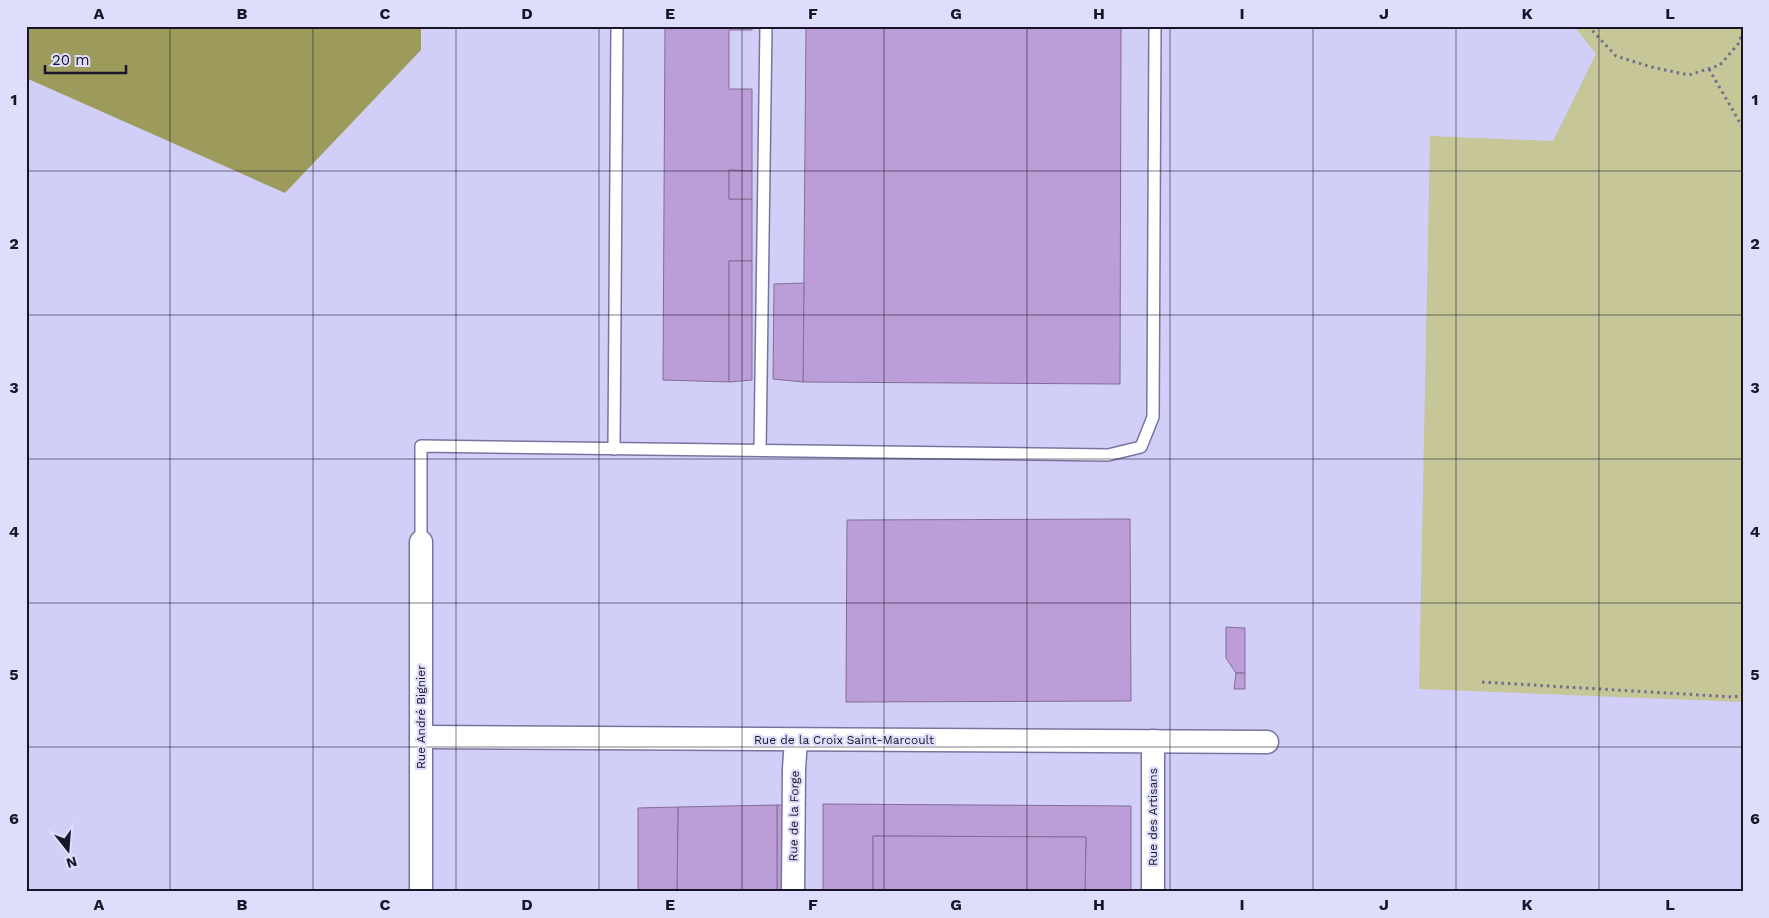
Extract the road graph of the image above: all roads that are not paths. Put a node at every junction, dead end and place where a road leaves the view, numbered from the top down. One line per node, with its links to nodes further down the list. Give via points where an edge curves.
1 (617, 26): 4 (lane)
2 (766, 26): 5 (lane)
3 (1155, 26): 5 (lane, via 1153,417 1141,447 1108,455)
4 (614, 449): 5 (lane); 6 (lane, via 421,446)
5 (760, 450)
6 (420, 542): 7 (street, Rue André Bignier)
7 (421, 737): 8 (street, Rue de la Croix Saint-Marcoult); 11 (street, Rue André Bignier)
8 (796, 740): 9 (street, Rue de la Croix Saint-Marcoult); 12 (street, Rue de la Forge)
9 (1153, 741): 10 (street, Rue de la Croix Saint-Marcoult); 13 (street, Rue des Artisans)
10 (1267, 742)
11 (421, 892)
12 (793, 892)
13 (1153, 892)

